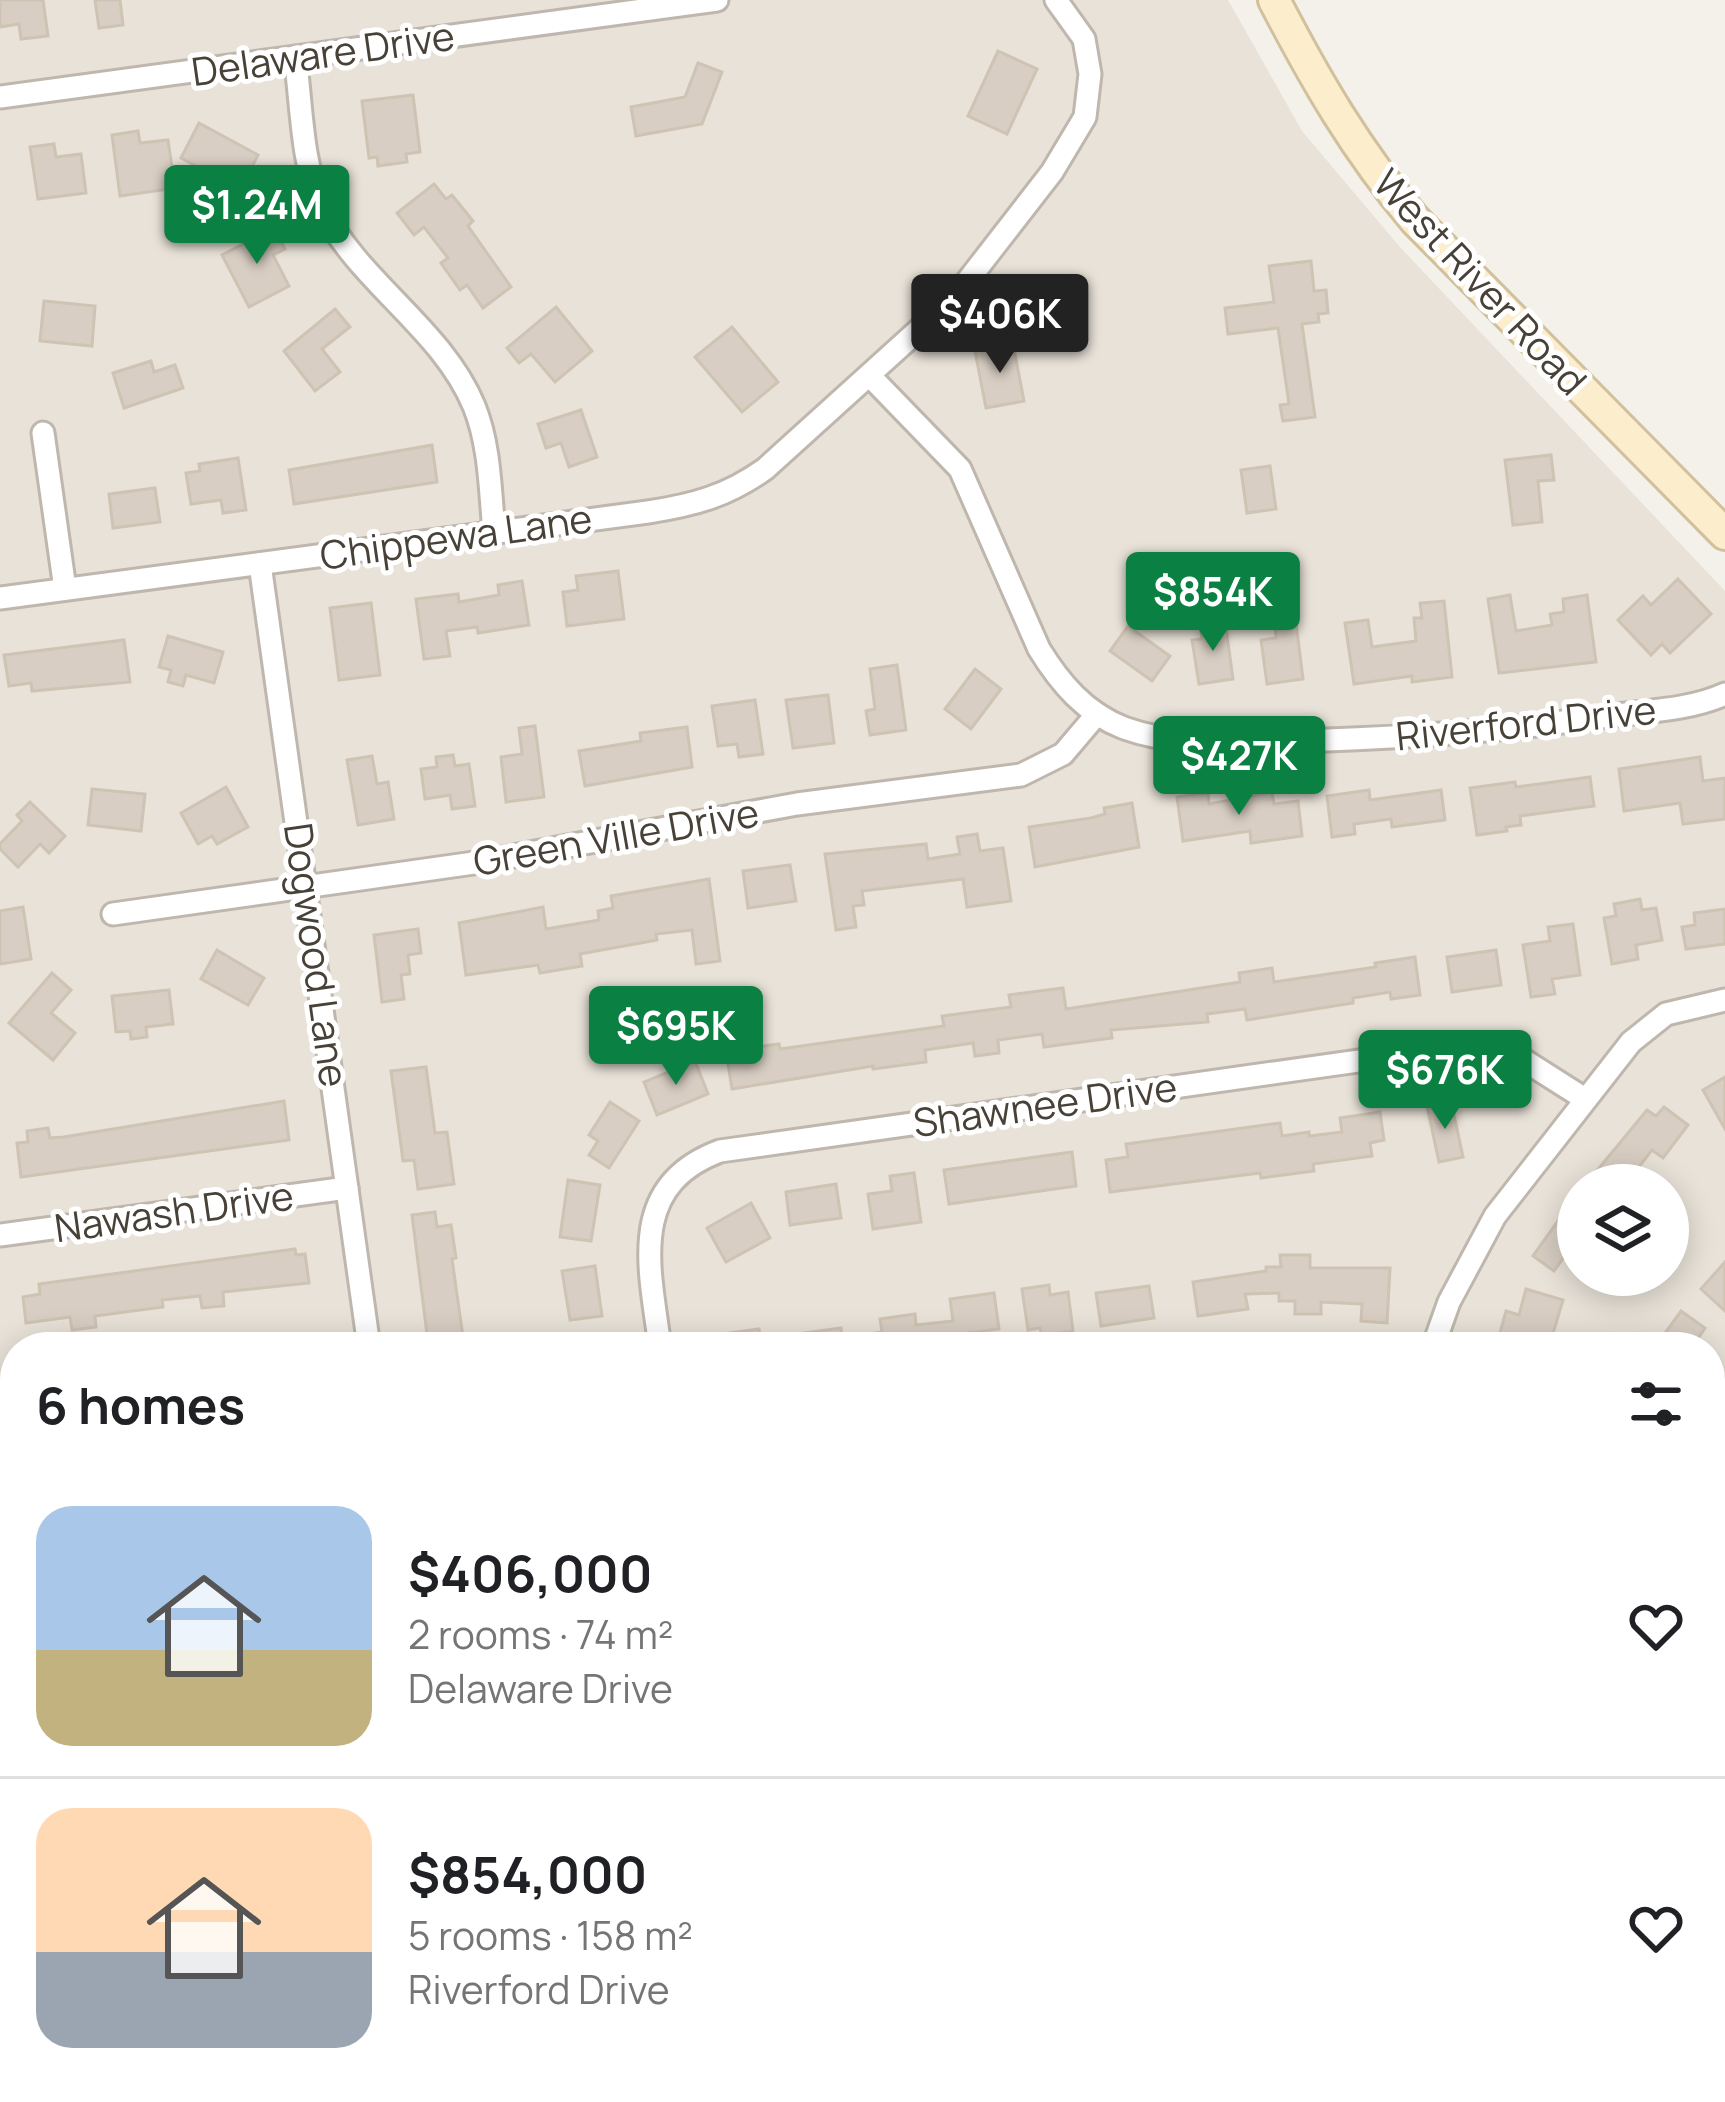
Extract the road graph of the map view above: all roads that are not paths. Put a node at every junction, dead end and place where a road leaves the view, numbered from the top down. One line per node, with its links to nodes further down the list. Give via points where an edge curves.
1 (717, 0): 4 (street, Delaware Drive)
2 (1056, 0): 6 (street, via 1084,39 1085,117 955,297)
3 (1274, 0): 9 (main road, West River Road, via 1327,101 1415,220)
4 (296, 57): 5 (street, Delaware Drive); 8 (street, via 308,158 324,212 472,400)
5 (0, 97)
6 (870, 376): 8 (street, Chippewa Lane, via 735,490 701,503); 14 (street, Riverford Drive, via 960,469 1039,649)
7 (43, 433): 11 (street)
8 (494, 532): 10 (street, Chippewa Lane)
9 (1725, 534)
10 (260, 564): 11 (street, Chippewa Lane); 15 (street, Dogwood Lane)
11 (65, 589): 12 (street, Chippewa Lane)
12 (0, 598)
13 (1725, 694): 14 (street, Riverford Drive, via 1514,730 1331,740 1175,740)
14 (1097, 714): 15 (street, Green Ville Drive, via 1063,754 1021,775 796,804)
15 (307, 888): 16 (street, Green Ville Drive); 19 (street, Dogwood Lane)
16 (113, 914)
17 (1725, 1000): 18 (street, via 1653,1022)
18 (1585, 1099): 22 (street, Shawnee Drive, via 1510,1052 1466,1046 720,1151 680,1173 650,1225); 23 (street, via 1495,1216)
19 (347, 1188): 20 (street, Nawash Drive); 21 (street, Dogwood Lane)
20 (0, 1235)
21 (367, 1332)
22 (658, 1332)
23 (1438, 1332)

